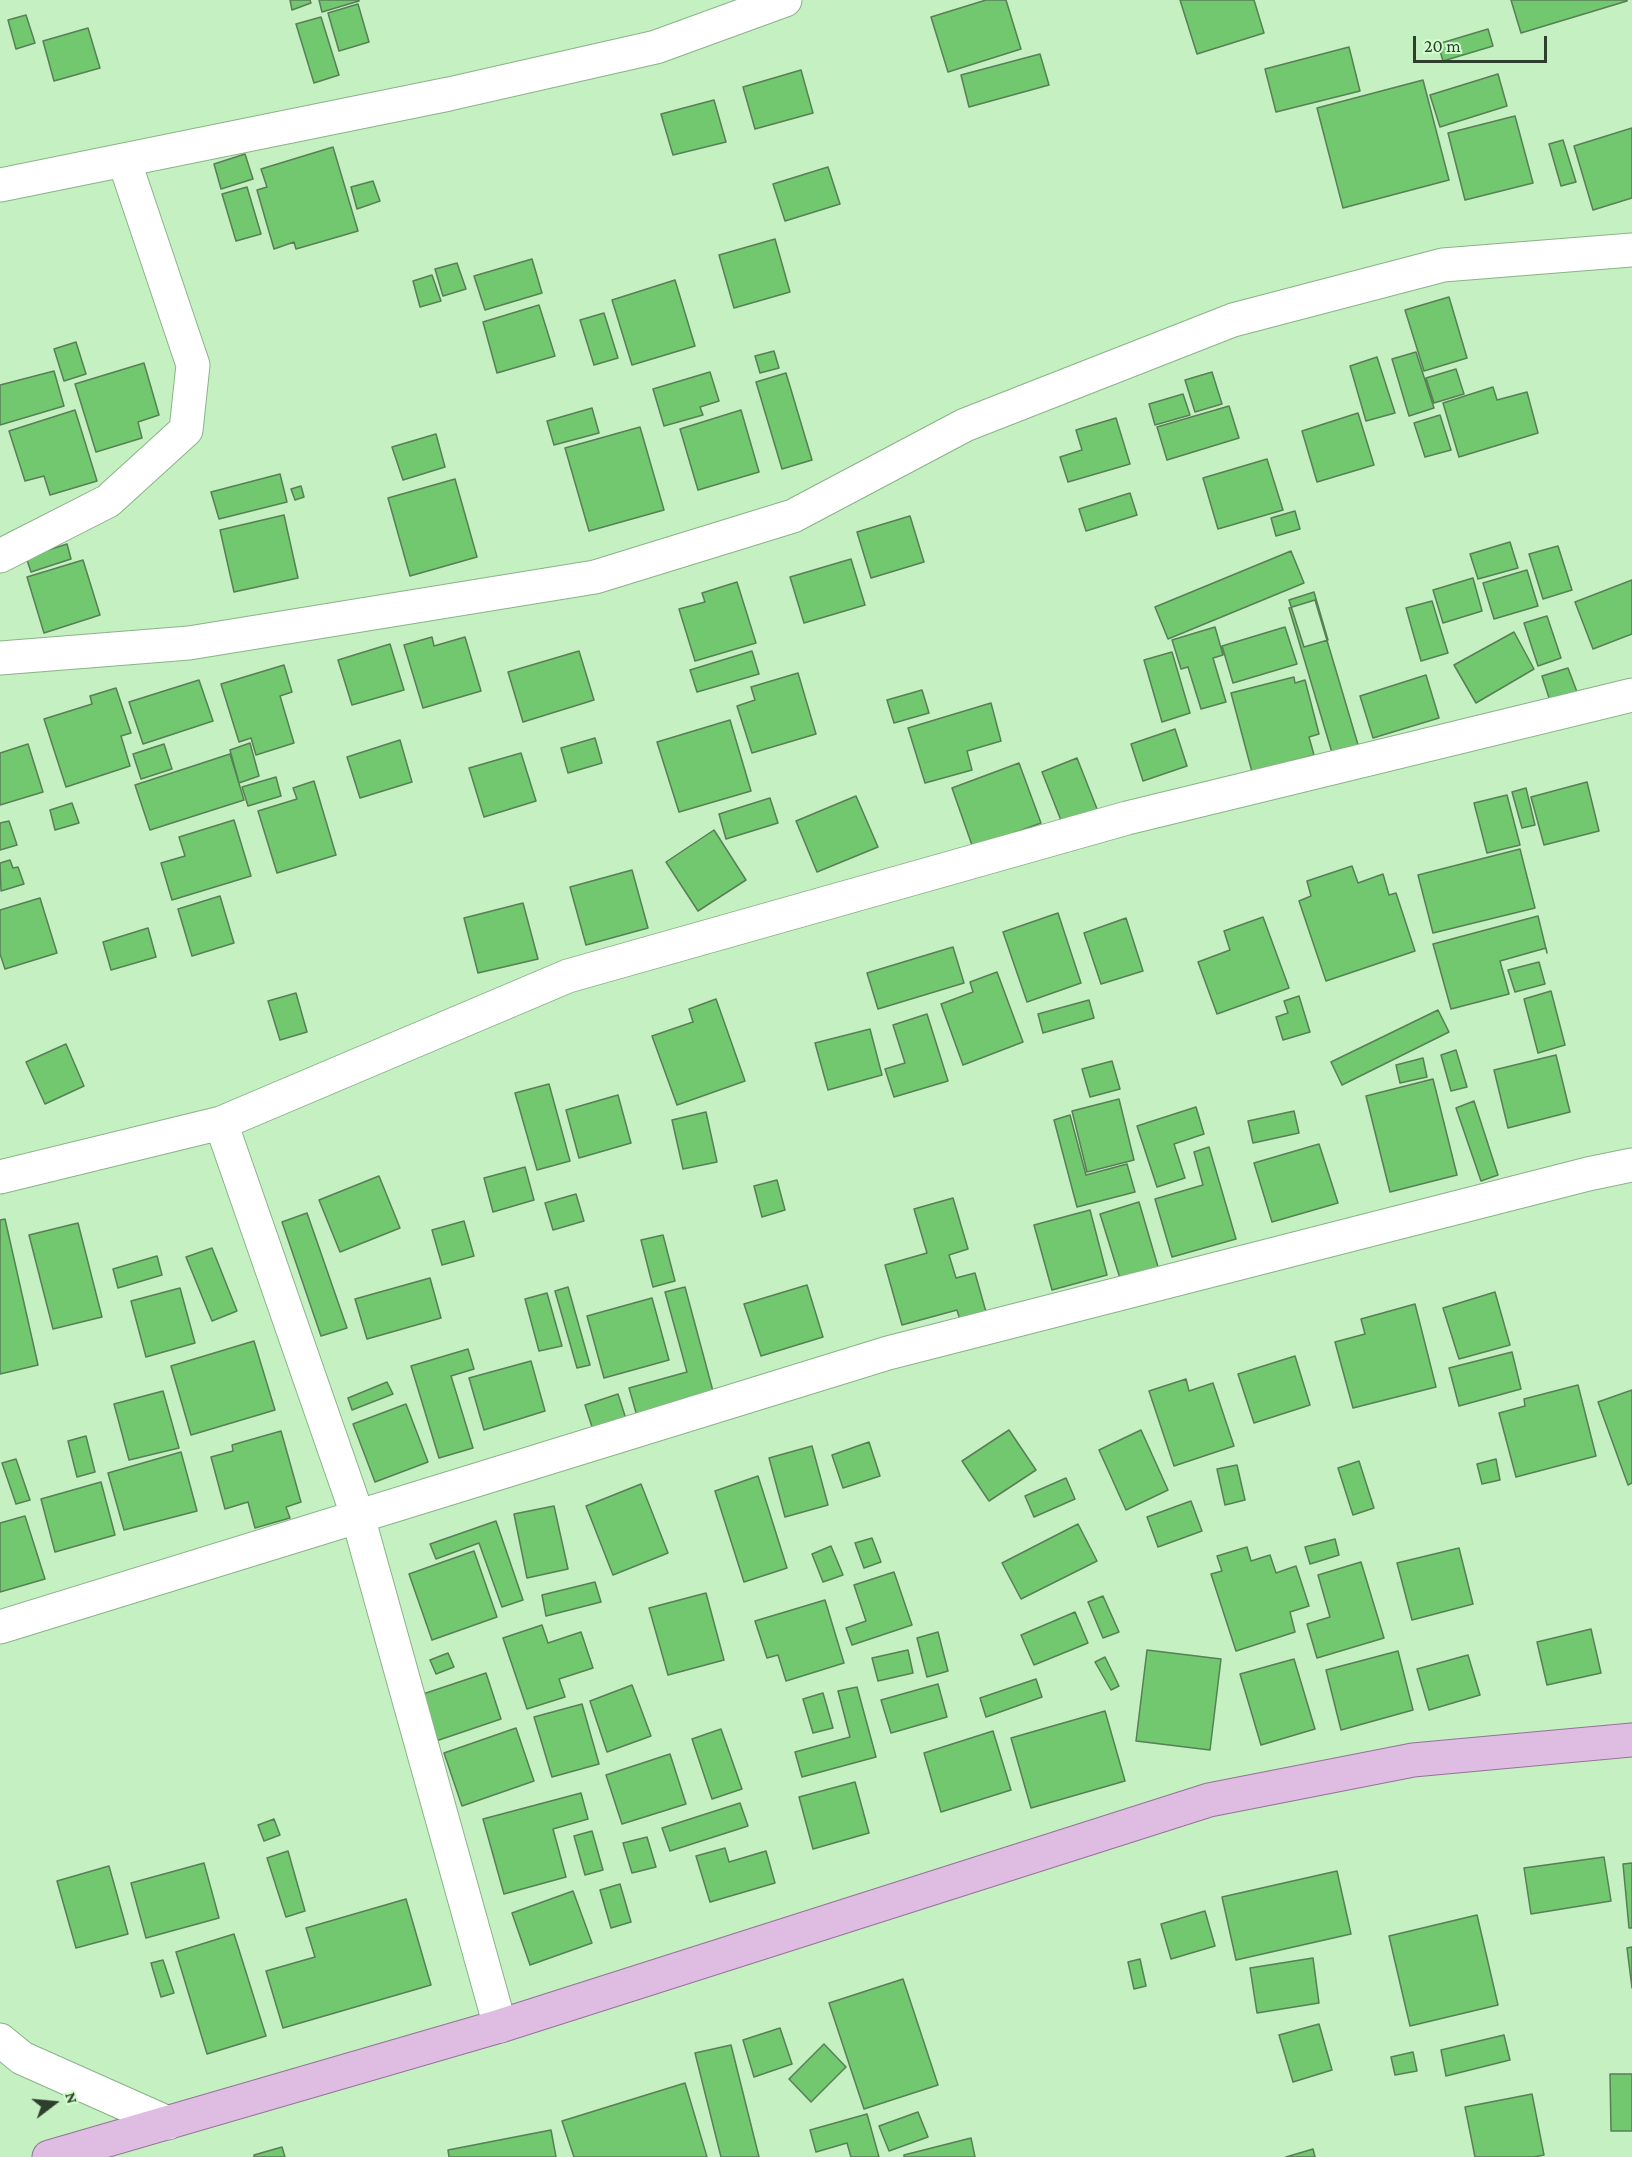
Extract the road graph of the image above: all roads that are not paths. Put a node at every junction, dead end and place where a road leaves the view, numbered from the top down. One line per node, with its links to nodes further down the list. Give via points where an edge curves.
1 (785, 0): 2 (street, via 656,47)
2 (124, 160): 3 (street); 5 (street, via 193,365 186,429 108,501)
3 (0, 184)
4 (1632, 250): 6 (street, via 1443,265 1233,320 965,425 793,516 595,577 189,643)
5 (0, 556)
6 (0, 658)
7 (1632, 695): 8 (street, via 1127,818 568,976)
8 (221, 1123): 10 (street); 11 (street)
9 (1632, 1165): 11 (street, via 888,1353)
10 (0, 1177)
11 (358, 1517): 12 (street); 14 (street)
12 (0, 1627)
13 (1632, 1740): 14 (main road, via 1413,1760 1209,1800)
14 (500, 2026): 16 (main road)
15 (0, 2040): 16 (street, via 22,2058)
16 (168, 2123): 17 (main road)
17 (49, 2157)

